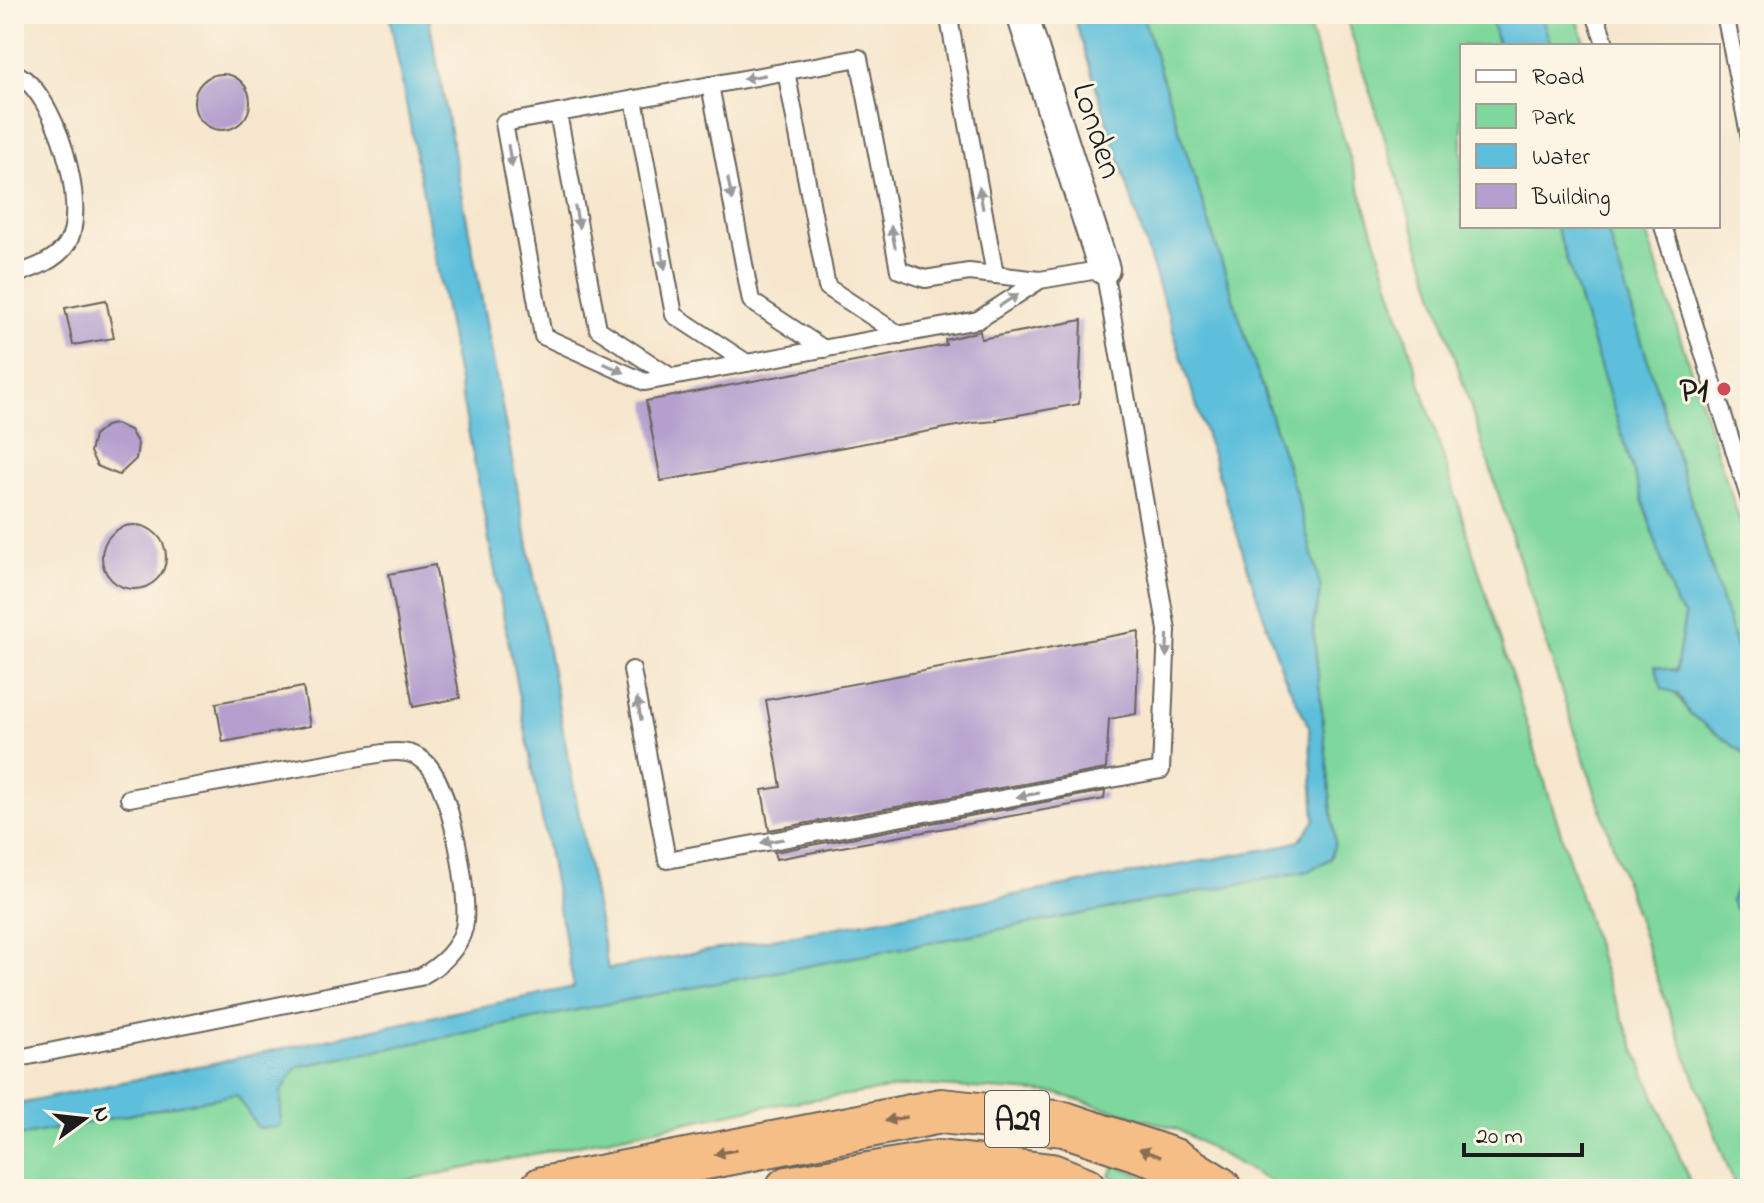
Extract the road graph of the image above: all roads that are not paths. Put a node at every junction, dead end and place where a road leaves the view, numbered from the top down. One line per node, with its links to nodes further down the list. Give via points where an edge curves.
1 (954, 14): 15 (lane, one-way to 1, via 950,24)
2 (1022, 14): 13 (street, Londen)
3 (1595, 14): 5 (lane)
4 (1725, 14): 11 (lane)
5 (1605, 44)
6 (786, 71): 8 (lane, one-way to 8); 15 (lane, one-way to 6, via 969,272 925,279 899,270 859,58); 17 (lane, via 827,287)
7 (14, 73): 14 (lane, via 33,86 53,117 71,182 74,222 65,248)
8 (710, 85): 9 (lane); 18 (lane, one-way to 18, via 751,301)
9 (634, 99): 10 (lane); 19 (lane, one-way to 19, via 674,315)
10 (558, 113): 20 (lane, one-way to 20, via 598,329); 20 (lane, one-way to 20, via 504,123 543,336 645,382)
11 (1750, 139)
12 (1664, 228): 21 (lane)
13 (1104, 269): 16 (lane); 22 (lane, one-way to 22, via 1167,630 1161,770 667,860)
14 (14, 275)
15 (995, 275): 16 (lane)
16 (1040, 280): 17 (lane, one-way to 16, via 978,320)
17 (900, 335): 18 (lane)
18 (824, 349): 19 (lane)
19 (747, 363): 20 (lane)
20 (671, 377)
21 (1750, 500)
22 (632, 670)
23 (129, 798): 24 (lane, via 383,753 414,755 437,777 448,805 462,874 464,928 447,959 420,977)
24 (14, 1059)
25 (543, 1189): 28 (highway, A29, one-way to 25, via 1174,1161 1064,1124 941,1111)
26 (788, 1189): 27 (highway, A29, via 939,1163 1051,1176)
27 (1084, 1189)
28 (1219, 1189)

